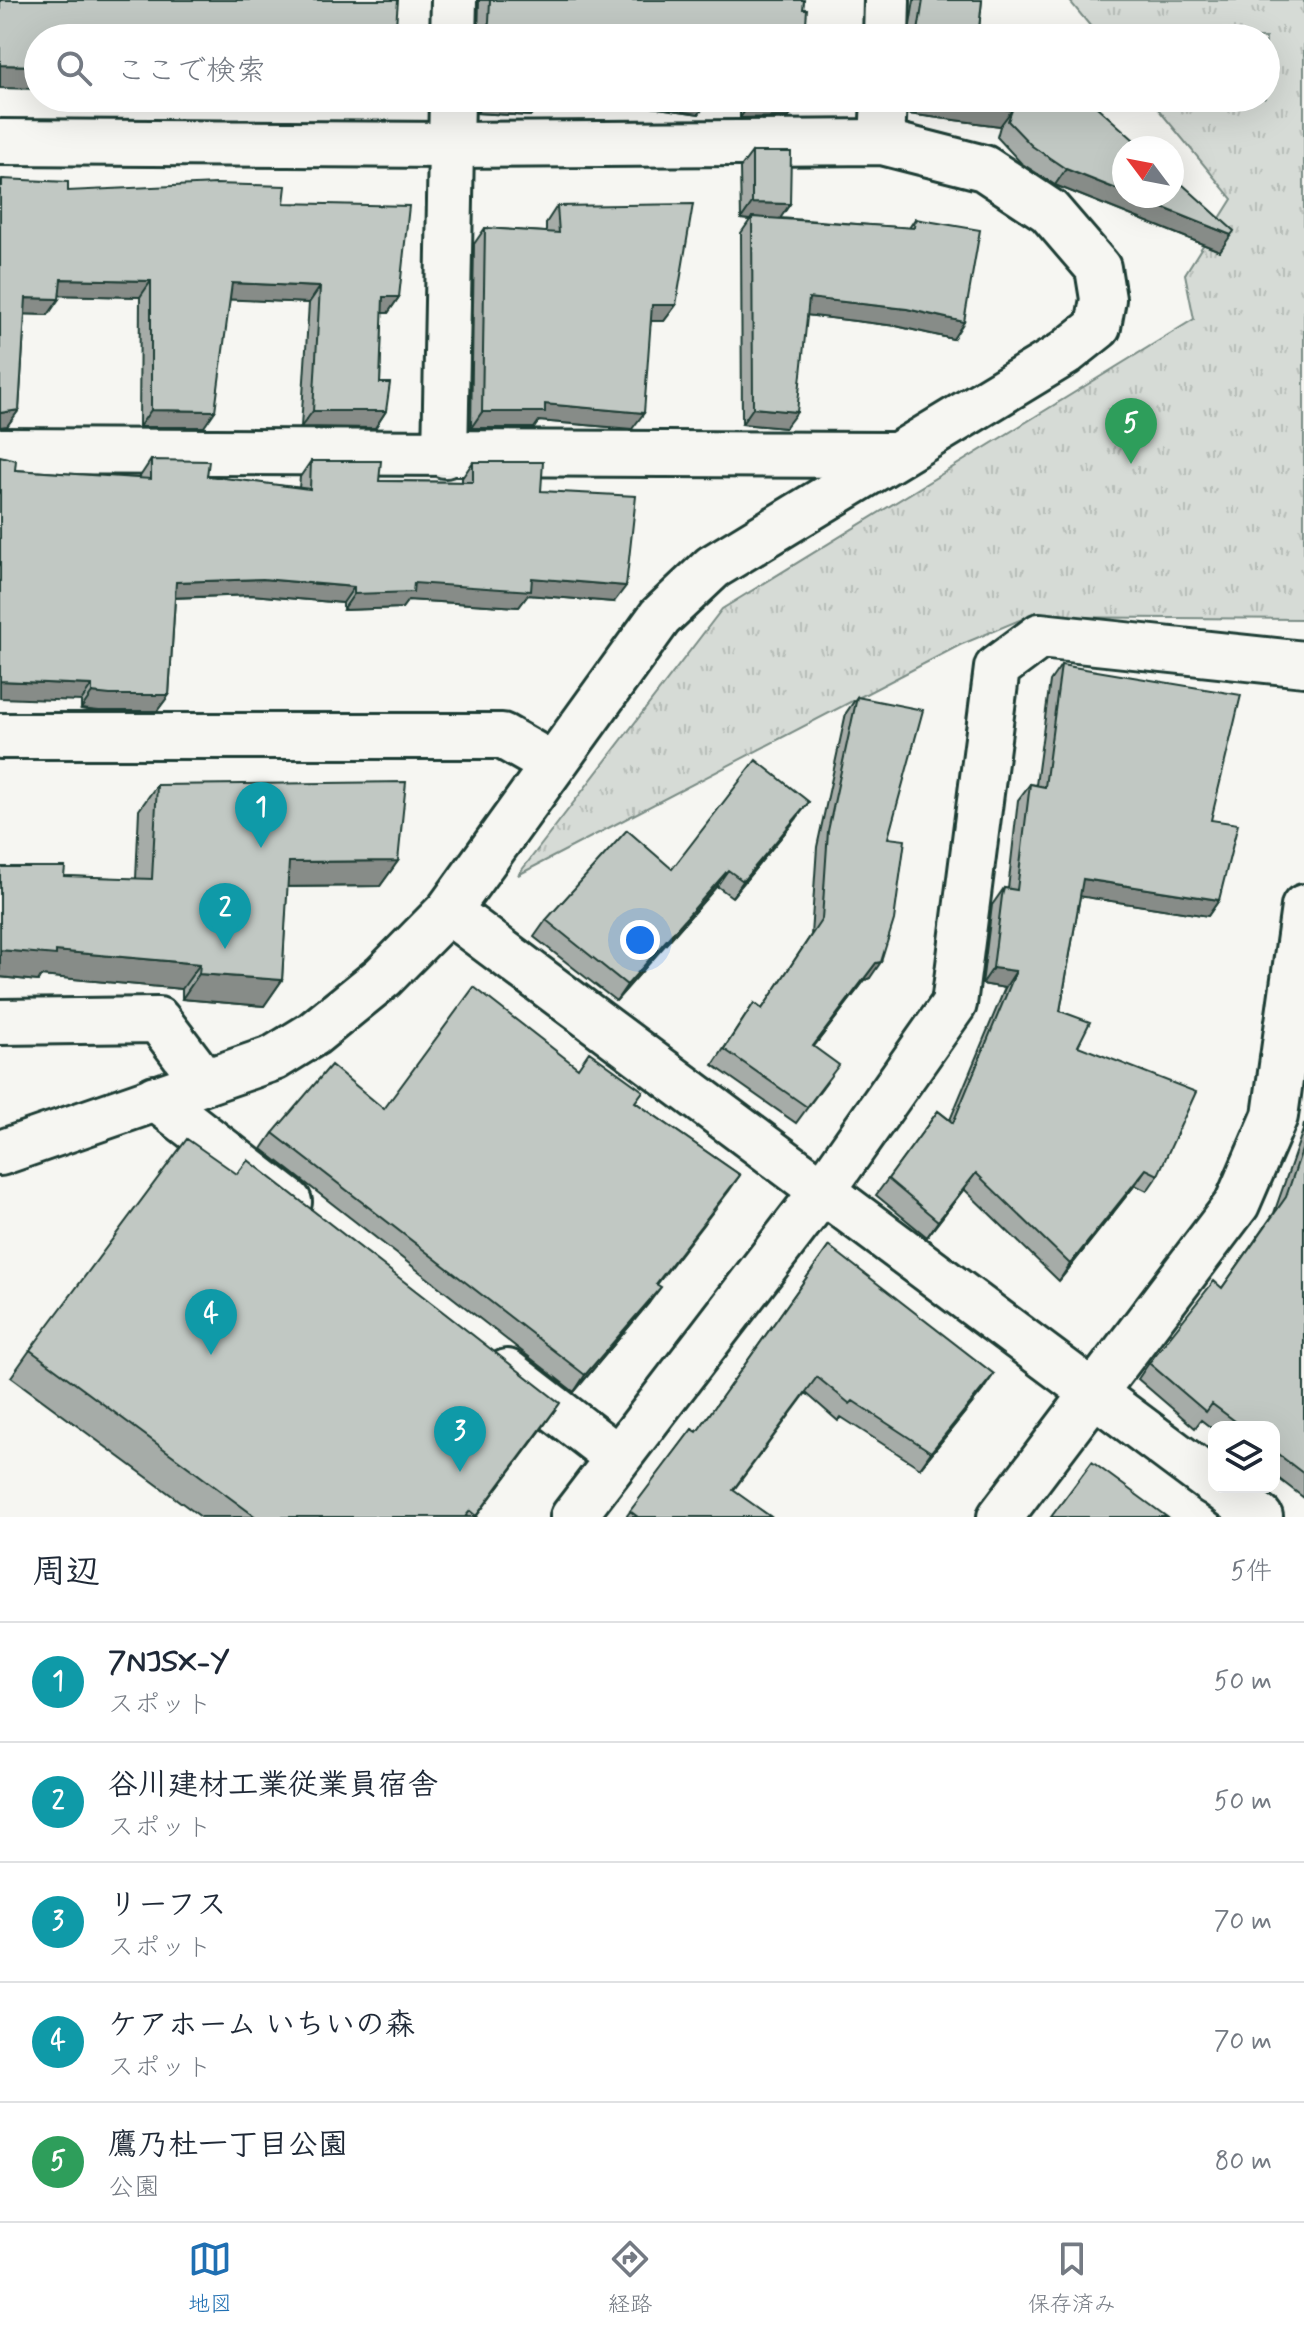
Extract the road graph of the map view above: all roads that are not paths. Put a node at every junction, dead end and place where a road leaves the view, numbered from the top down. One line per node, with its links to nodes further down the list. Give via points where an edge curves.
1 (454, 0): 3 (street)
2 (887, 0): 4 (street)
3 (453, 24)
4 (886, 24)
5 (452, 112): 9 (street)
6 (883, 112): 8 (street)
7 (0, 142): 9 (street)
8 (882, 142): 9 (street); 12 (street, via 984,168 1049,211 1098,268 1103,299 1098,327 1064,354)
9 (451, 145): 11 (street)
10 (0, 451): 11 (street)
11 (445, 455): 12 (street)
12 (892, 455): 15 (street, via 713,567 660,617)
13 (1304, 664): 22 (street, via 1040,636 997,668 954,1004)
14 (0, 736): 15 (street, via 502,736)
15 (553, 765): 17 (street)
16 (1304, 907): 25 (street, via 1275,1116 1237,1204)
17 (448, 911): 19 (street, via 383,977 313,1034 274,1058); 22 (street)
18 (0, 1022): 19 (street, via 158,1020)
19 (204, 1081): 20 (street)
20 (155, 1098): 21 (street); 23 (street)
21 (0, 1153)
22 (824, 1189): 25 (street); 26 (street)
23 (317, 1224)
24 (480, 1351): 26 (street)
25 (1094, 1393): 27 (street); 30 (street)
26 (617, 1457): 29 (street)
27 (1208, 1478)
28 (1228, 1493): 31 (street)
29 (573, 1517)
30 (1000, 1517)
31 (1260, 1517)

